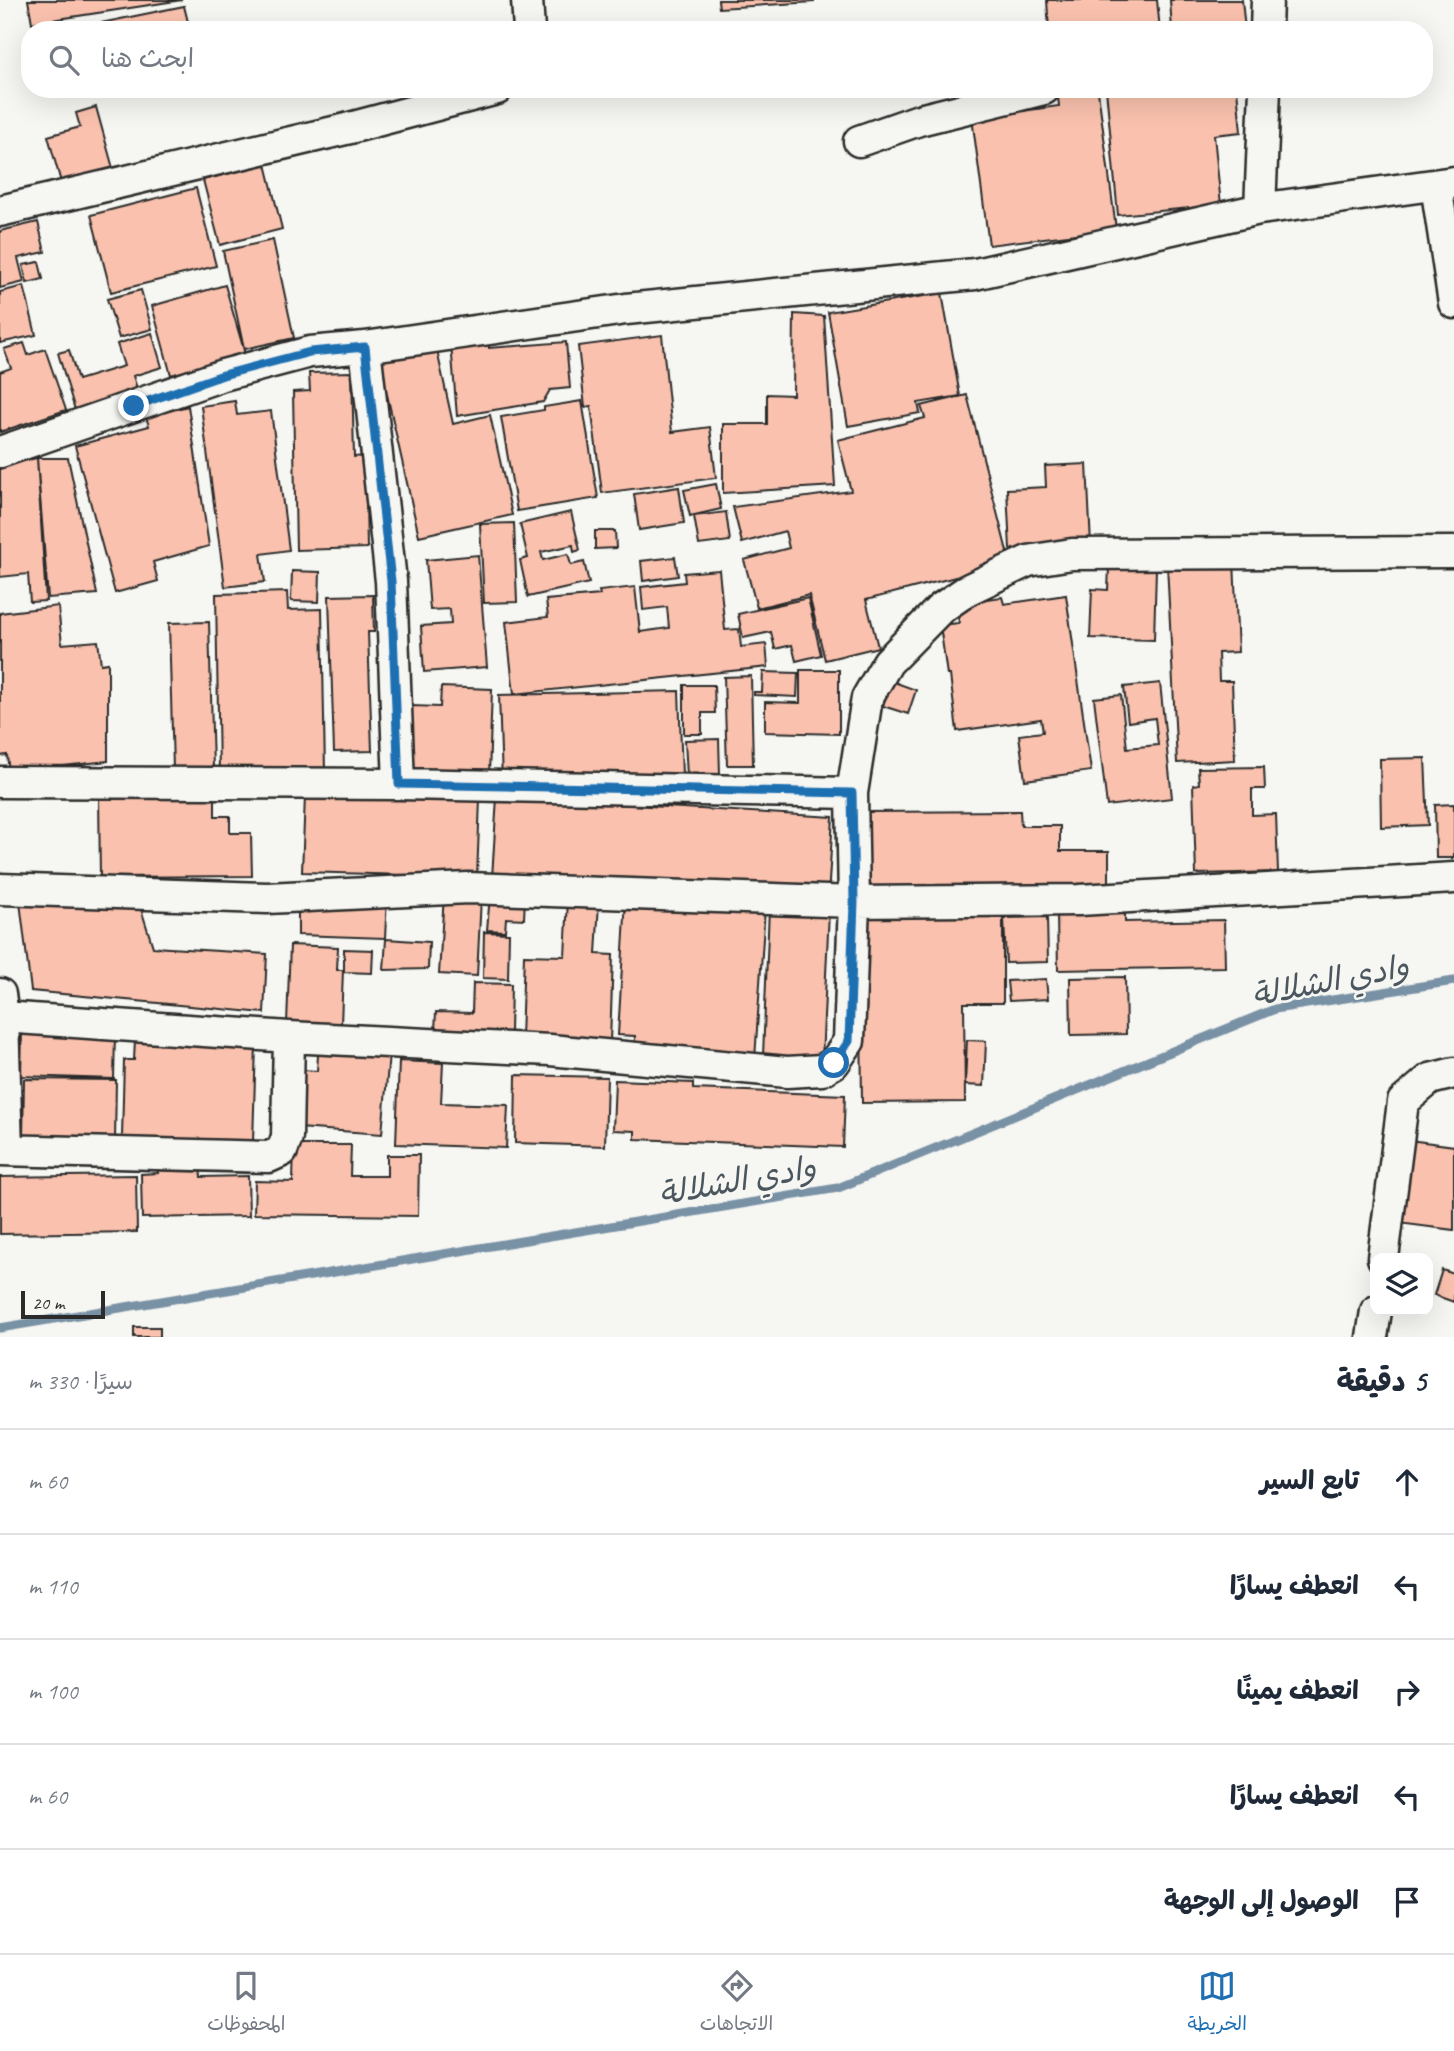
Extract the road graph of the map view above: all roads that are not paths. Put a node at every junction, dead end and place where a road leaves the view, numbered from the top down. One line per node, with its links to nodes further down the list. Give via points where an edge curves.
1 (527, 0): 3 (street)
2 (1266, 0): 4 (street)
3 (528, 21)
4 (1266, 21)
5 (463, 98): 11 (street)
6 (1008, 98): 8 (street, via 919,120)
7 (1265, 98): 10 (street)
8 (859, 141)
9 (1445, 183): 10 (street); 12 (street)
10 (1260, 209): 13 (street, via 975,274 626,309)
11 (0, 211)
12 (1454, 303)
13 (365, 347): 14 (street, via 310,352 223,375); 17 (street, via 391,581)
14 (0, 452)
15 (1454, 552): 18 (street, via 1072,554 1028,561 969,589 940,609 888,662 867,698)
16 (0, 782): 17 (street)
17 (399, 784): 18 (street)
18 (852, 793): 21 (street)
19 (1454, 878): 21 (street, via 1079,900)
20 (0, 889): 21 (street, via 267,898 468,888)
21 (854, 902): 23 (street, via 849,1041 834,1063 822,1070 787,1072 551,1050)
22 (1, 1006): 23 (street); 25 (street)
23 (289, 1037): 25 (street, via 287,1137 282,1151 268,1157)
24 (1454, 1073): 26 (street, via 1430,1079 1403,1102)
25 (3, 1150)
26 (1384, 1253)
27 (1375, 1316): 28 (street)
28 (1372, 1337)

